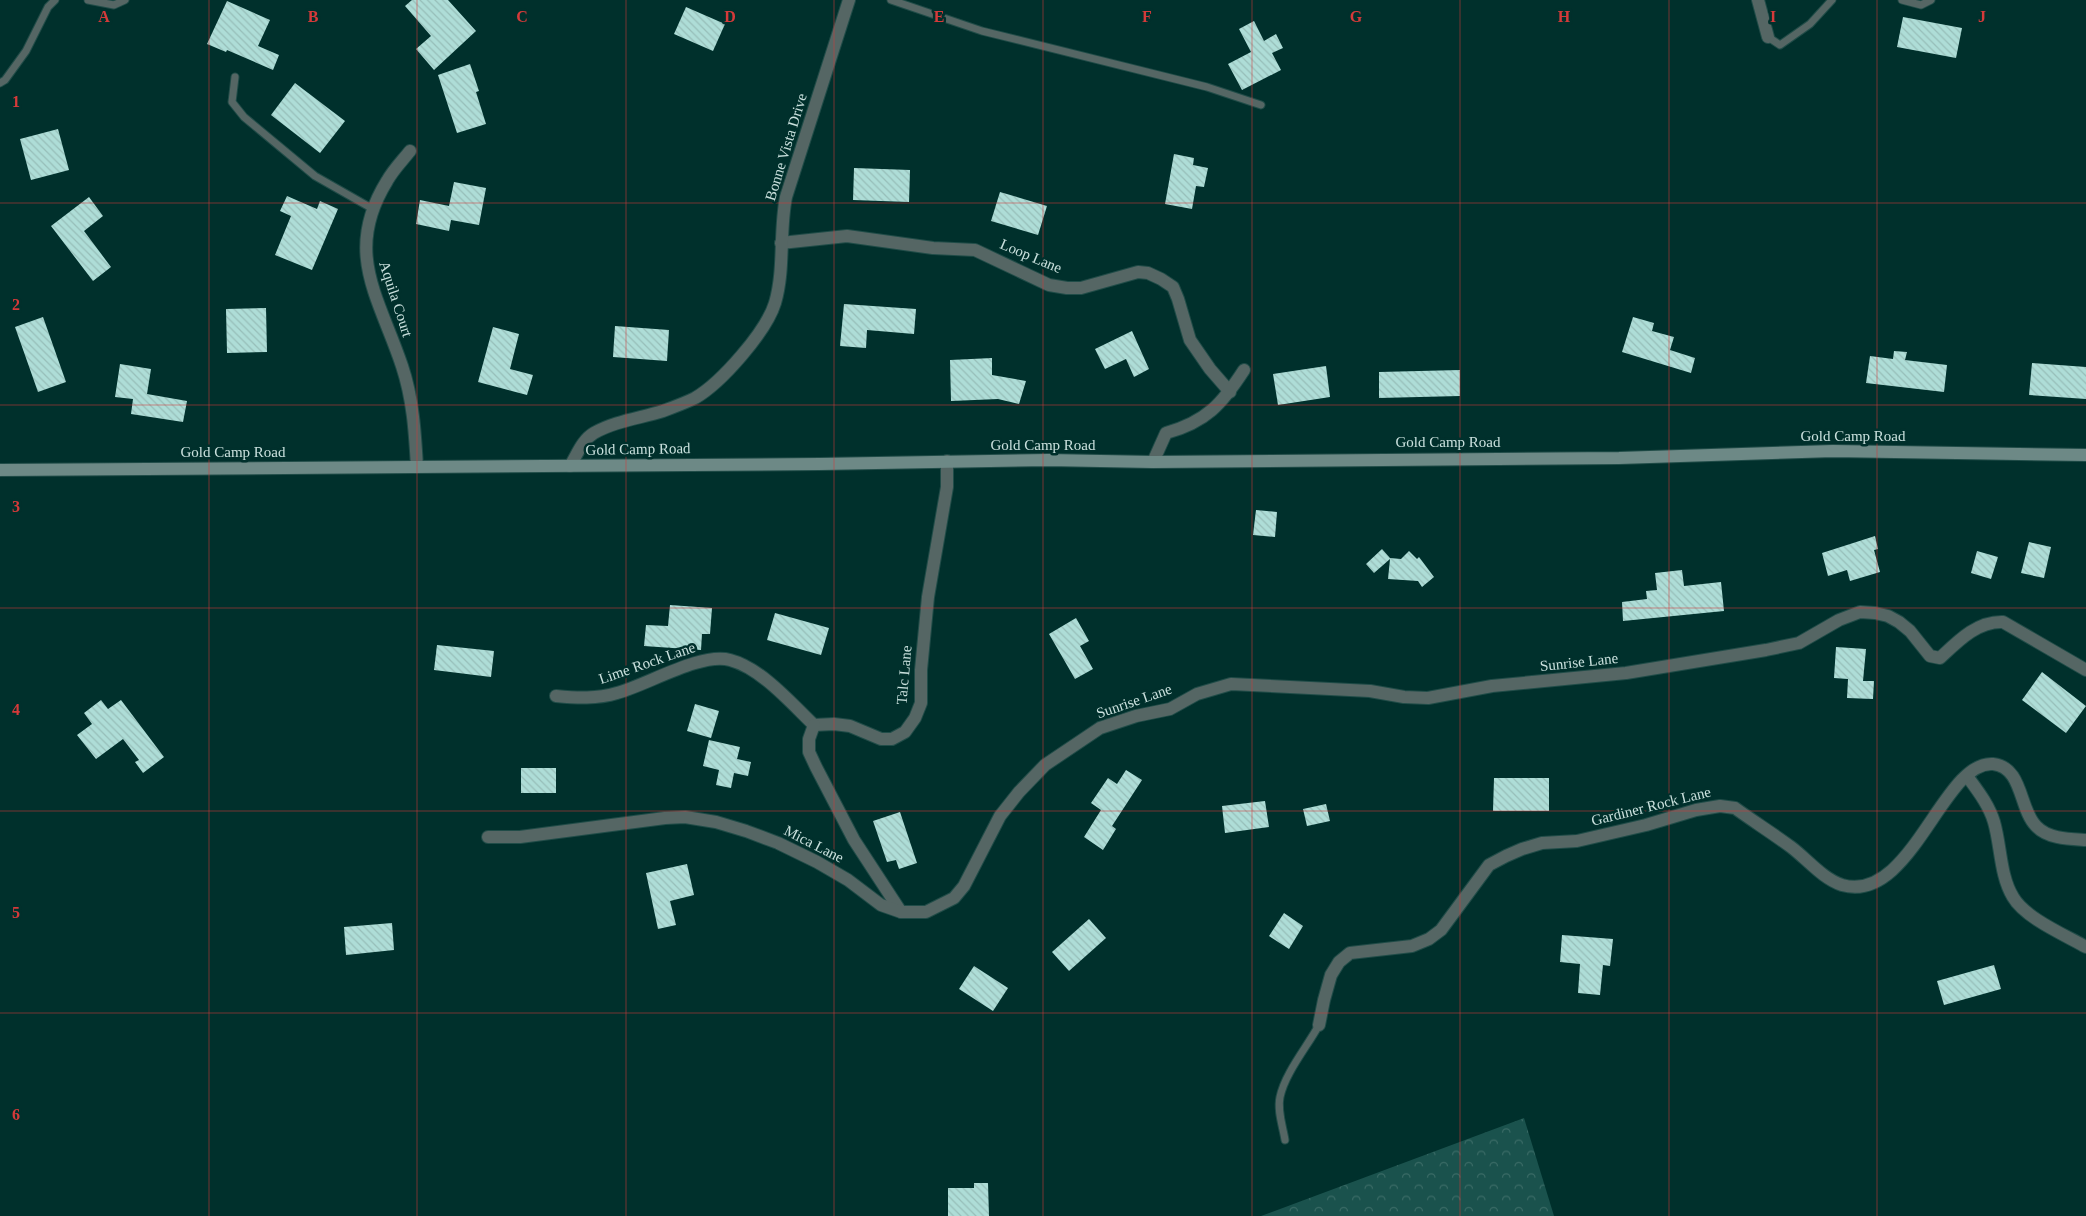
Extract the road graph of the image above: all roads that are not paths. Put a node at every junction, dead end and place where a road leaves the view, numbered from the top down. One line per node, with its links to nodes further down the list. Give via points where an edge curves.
1 (55, 0): 12 (lane, via 48,7 26,51)
2 (88, 0): 3 (lane, via 114,5)
3 (125, 0)
4 (850, 0): 16 (street, Bonne Vista Drive, via 786,197)
5 (891, 0): 13 (lane, via 982,31 1207,87)
6 (1758, 0): 10 (street)
7 (1832, 0): 10 (lane, via 1810,24 1780,45)
8 (1902, 0): 9 (lane, via 1921,5)
9 (1931, 0)
10 (1768, 37)
11 (235, 77): 15 (lane, via 232,102 244,117 315,176)
12 (0, 83)
13 (1261, 105)
14 (410, 151): 15 (street, Aquila Court, via 388,179)
15 (372, 209): 23 (street, Aquila Court, via 366,233 368,274 412,399)
16 (781, 244): 18 (street, Loop Lane, via 847,236 933,248 975,250 1049,285 1067,288 1081,288 1138,272 1148,273 1173,287 1190,340); 22 (street, Bonne Vista Drive, via 775,303 758,335 738,359 709,388 695,397 594,434 584,442)
17 (1244, 370): 18 (street)
18 (1230, 392): 21 (street, via 1200,420 1166,433)
19 (2086, 455): 21 (street, Gold Camp Road, via 1833,451 1619,458)
20 (947, 462): 21 (street, Gold Camp Road); 22 (street, Gold Camp Road); 27 (street, Talc Lane, via 947,487 928,597 921,703 915,718 905,732 892,739 881,739 850,726)
21 (1153, 462)
22 (570, 466): 23 (street, Gold Camp Road)
23 (417, 467): 24 (street, Gold Camp Road)
24 (0, 470)
25 (2086, 670): 28 (street, Sunrise Lane, via 2003,622 1990,622 1977,628 1940,658 1930,656 1910,631 1894,619 1860,612 1799,643 1766,650 1626,673 1492,686 1428,698 1370,691 1231,684 1197,694 1170,709 1100,728)
26 (556, 696): 27 (street, Lime Rock Lane, via 578,698 617,694 715,658 747,667)
27 (814, 725): 32 (street, via 809,752 854,840)
28 (1045, 765): 32 (street, Mica Lane, via 1000,816 971,875 954,898 926,912)
29 (1967, 776): 31 (street, Gardiner Rock Lane, via 1979,766 2000,766 2016,780 2028,815 2036,826 2047,834); 33 (street, via 1988,806 2007,883 2014,898 2041,922); 34 (street, Gardiner Rock Lane, via 1897,866 1869,885 1841,885 1735,808 1727,806 1696,810 1577,841 1542,843 1522,849 1489,865 1441,930 1429,939 1412,946 1350,953 1339,962 1326,992)
30 (488, 836): 32 (street, Mica Lane, via 520,837 665,818 685,817 716,822 778,843 838,874 881,905)
31 (2086, 840)
32 (901, 912)
33 (2086, 947)
34 (1319, 1025): 35 (lane, via 1291,1072 1280,1098 1279,1112)
35 (1286, 1140)

